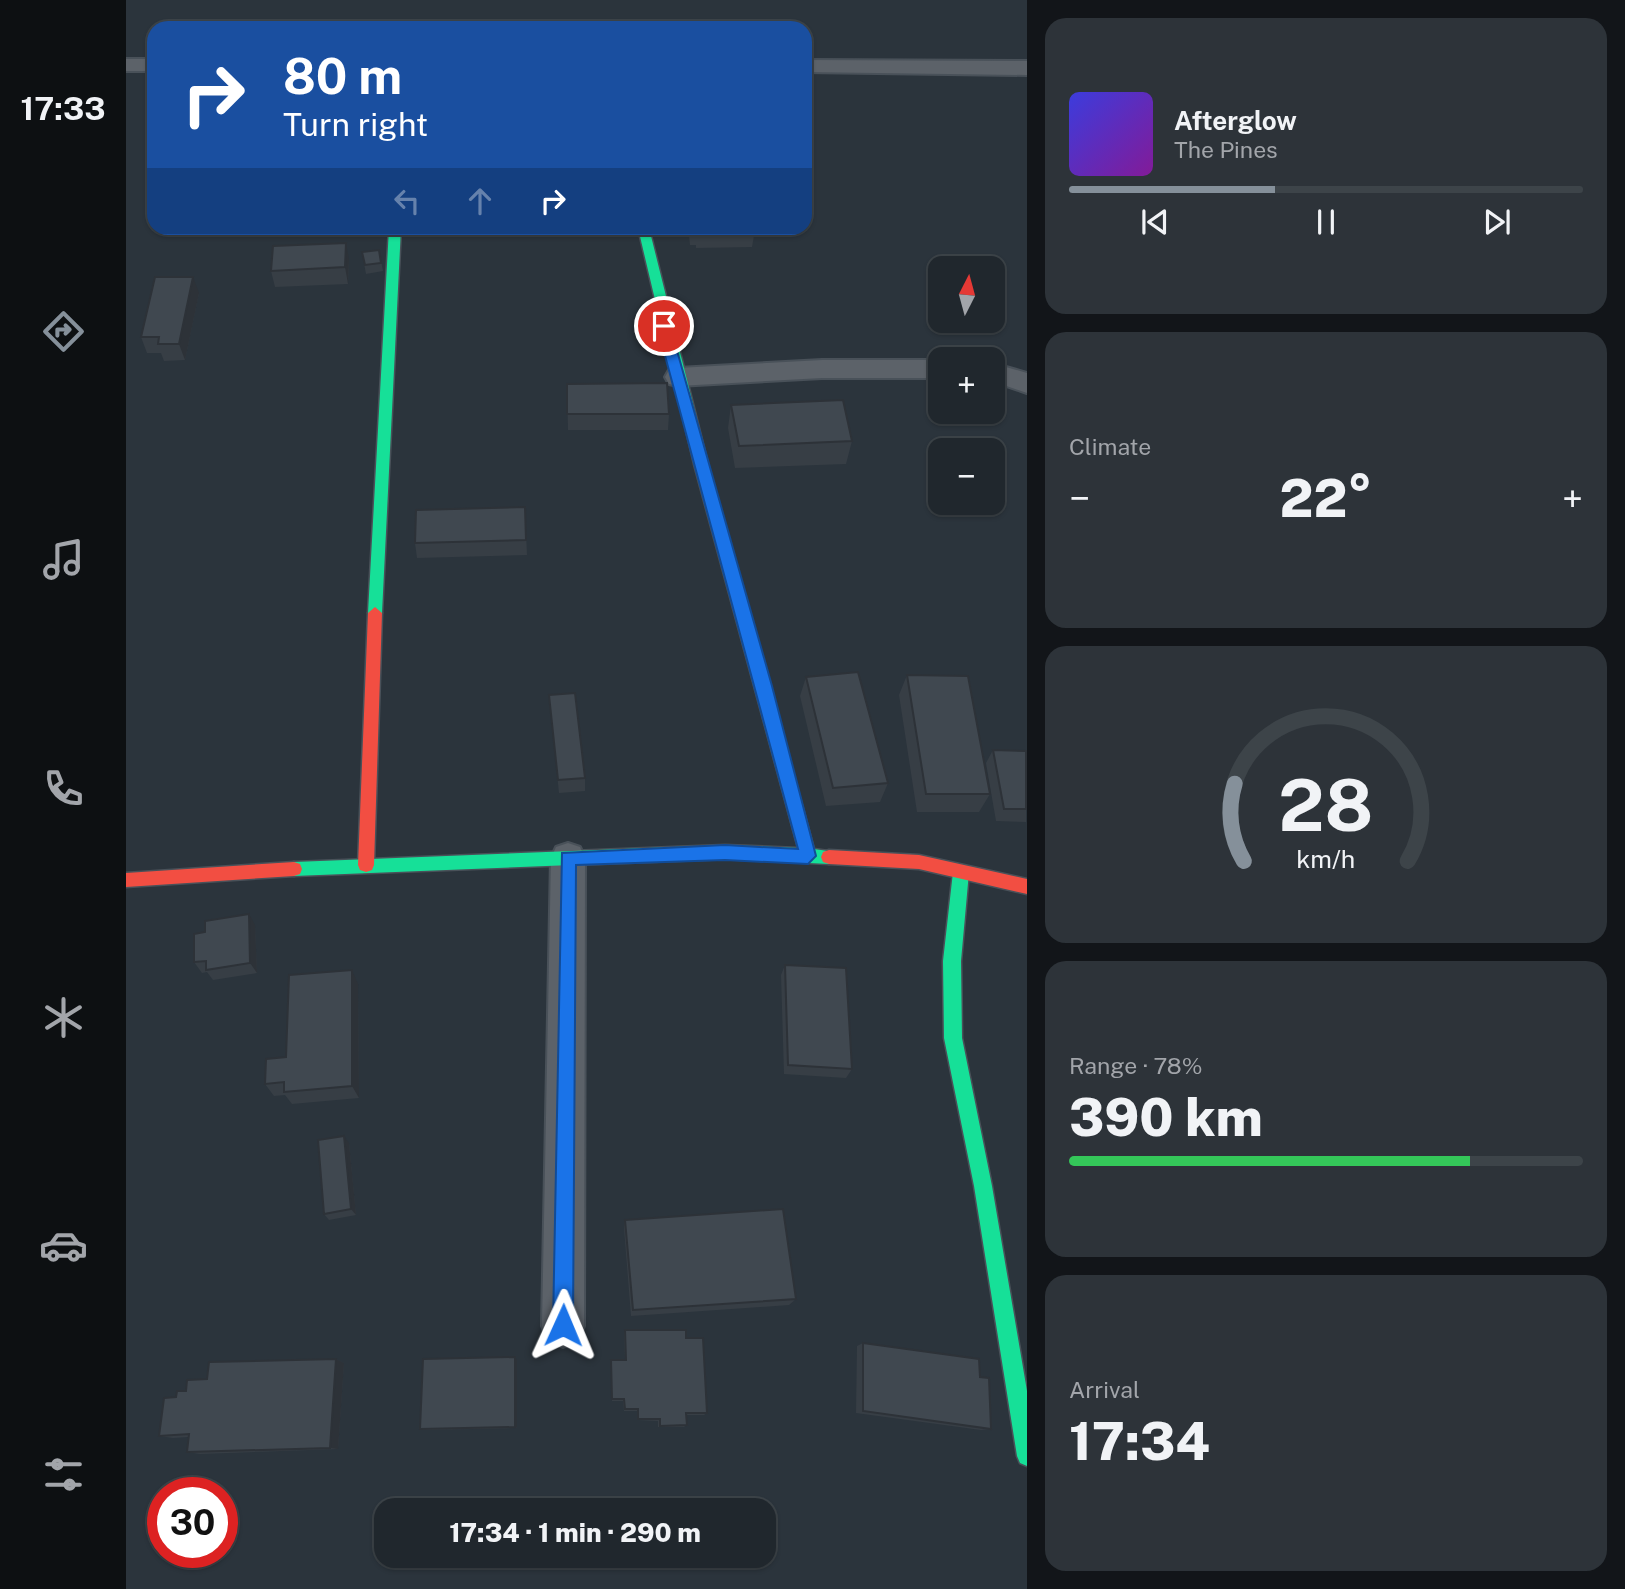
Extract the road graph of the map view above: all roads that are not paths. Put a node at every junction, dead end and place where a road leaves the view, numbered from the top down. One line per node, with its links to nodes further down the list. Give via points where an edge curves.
1 (126, 65): 2 (street)
2 (147, 65)
3 (812, 66): 4 (street)
4 (1027, 68)
5 (395, 235): 13 (street, via 377,545)
6 (645, 235): 9 (street)
7 (928, 369): 9 (street)
8 (1005, 373): 10 (street)
9 (678, 377): 11 (street)
10 (1027, 384)
11 (808, 856): 12 (street, via 725,852); 14 (street, via 919,862)
12 (568, 858): 13 (street); 17 (street)
13 (366, 865): 15 (street)
14 (961, 872): 16 (street); 18 (street, via 952,961 953,1038 983,1186)
15 (126, 880)
16 (1027, 887)
17 (563, 1325)
18 (1027, 1456)

